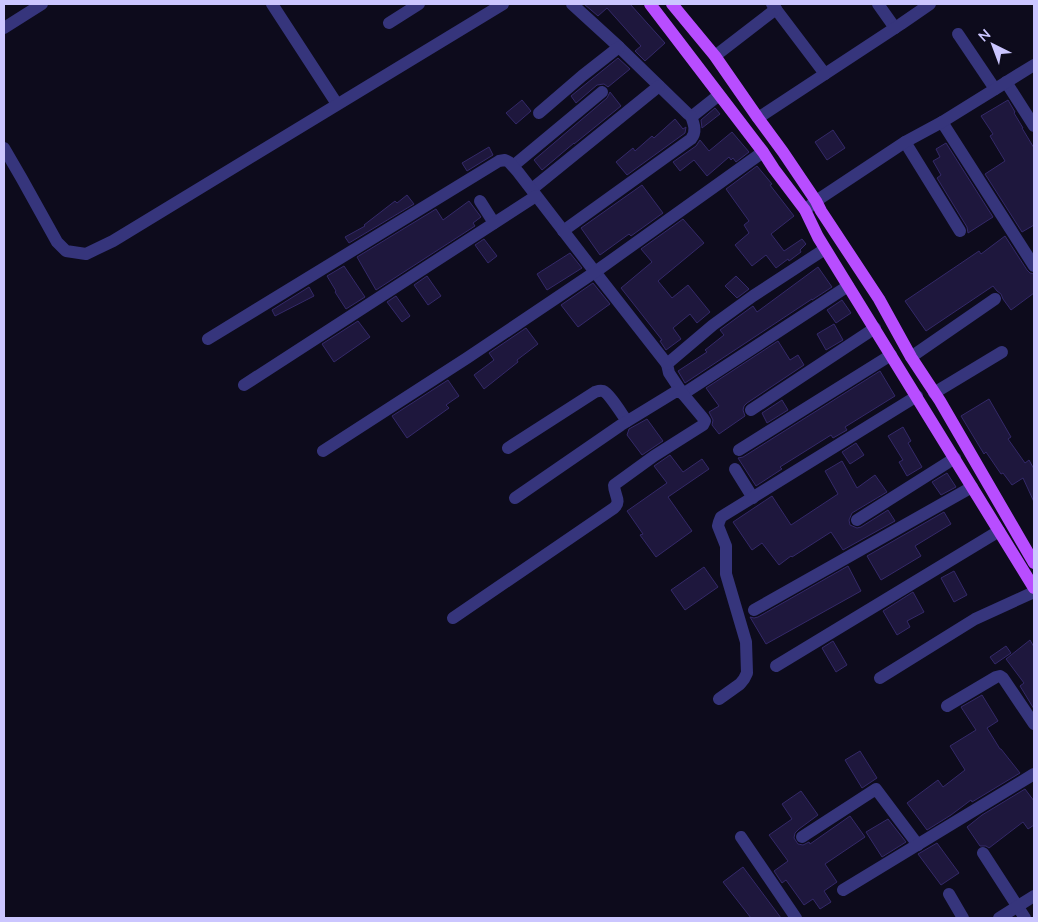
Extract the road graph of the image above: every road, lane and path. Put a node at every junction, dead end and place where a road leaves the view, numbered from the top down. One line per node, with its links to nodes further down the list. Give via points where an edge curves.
1 (42, 4): 12 (street)
2 (272, 4): 24 (street)
3 (419, 4): 11 (street)
4 (503, 4): 24 (street)
5 (572, 4): 15 (street)
6 (650, 4): 23 (main road)
7 (672, 4): 16 (main road)
8 (878, 4): 13 (street)
9 (930, 4): 13 (street)
10 (774, 6): 16 (street); 18 (street)
11 (389, 23)
12 (4, 28)
13 (895, 28): 18 (street)
14 (958, 34): 21 (street)
15 (619, 47): 20 (street); 25 (street)
16 (715, 56): 27 (main road)
17 (1034, 65): 19 (street)
18 (824, 74): 27 (street)
19 (1006, 82): 21 (street); 29 (street)
20 (659, 86): 26 (street); 34 (street)
21 (995, 89): 28 (street)
22 (602, 92): 33 (street)
23 (719, 95): 26 (street); 32 (main road)
24 (337, 104): 31 (street, via 113,241 86,254 66,251 57,242)
25 (539, 113)
26 (691, 116): 39 (street, via 695,130 691,139)
27 (758, 118): 36 (main road)
28 (942, 122): 30 (street); 42 (street)
29 (1034, 126)
30 (905, 142): 36 (street); 40 (street)
31 (4, 148)
32 (763, 152): 37 (main road); 43 (street)
33 (513, 166): 34 (street); 47 (street, via 505,160 499,162)
34 (534, 192): 38 (street); 39 (street)
35 (480, 201): 38 (street)
36 (816, 201): 37 (street); 50 (main road, via 880,299)
37 (805, 210): 41 (main road)
38 (494, 223): 52 (street)
39 (563, 231): 43 (street)
40 (960, 231)
41 (825, 249): 44 (main road); 51 (street, via 713,325)
42 (1034, 266)
43 (595, 272): 51 (street); 60 (street)
44 (848, 286): 46 (main road); 54 (street)
45 (995, 299): 50 (street)
46 (875, 328): 49 (main road); 56 (street)
47 (208, 340)
48 (1002, 352): 53 (street)
49 (891, 355): 55 (main road); 59 (street)
50 (911, 357): 53 (main road)
51 (667, 364): 54 (street)
52 (244, 385)
53 (934, 393): 68 (main road)
54 (683, 394): 57 (street, via 675,392); 72 (street, via 705,421 703,425 614,485 618,501 614,508)
55 (917, 396): 61 (main road); 65 (street)
56 (751, 410)
57 (627, 421): 58 (street, via 604,391 595,392); 64 (street)
58 (508, 448)
59 (739, 450)
60 (323, 451)
61 (954, 458): 63 (main road); 66 (street)
62 (735, 469): 65 (street)
63 (972, 487): 67 (main road); 71 (street)
64 (515, 498)
65 (752, 498): 75 (street, via 721,517 718,526 726,546 726,574 746,642 747,659 744,679)
66 (857, 520)
67 (999, 531): 69 (main road); 73 (street)
68 (1034, 563)
69 (1034, 588)
70 (1034, 592): 74 (street, via 975,619)
71 (754, 610)
72 (453, 618)
73 (776, 666)
74 (880, 678)
75 (719, 699)
76 (947, 706): 77 (street, via 1000,676)
77 (1034, 724)
78 (1034, 774): 81 (street)
79 (741, 837): 87 (street)
80 (802, 837): 81 (street, via 876,789)
81 (918, 845): 83 (street)
82 (983, 853): 86 (street)
83 (844, 890)
84 (949, 894): 88 (street)
85 (1034, 896): 86 (street)
86 (1018, 907): 89 (street); 90 (street)
87 (796, 918)
88 (963, 918)
89 (999, 918)
90 (1025, 918)

